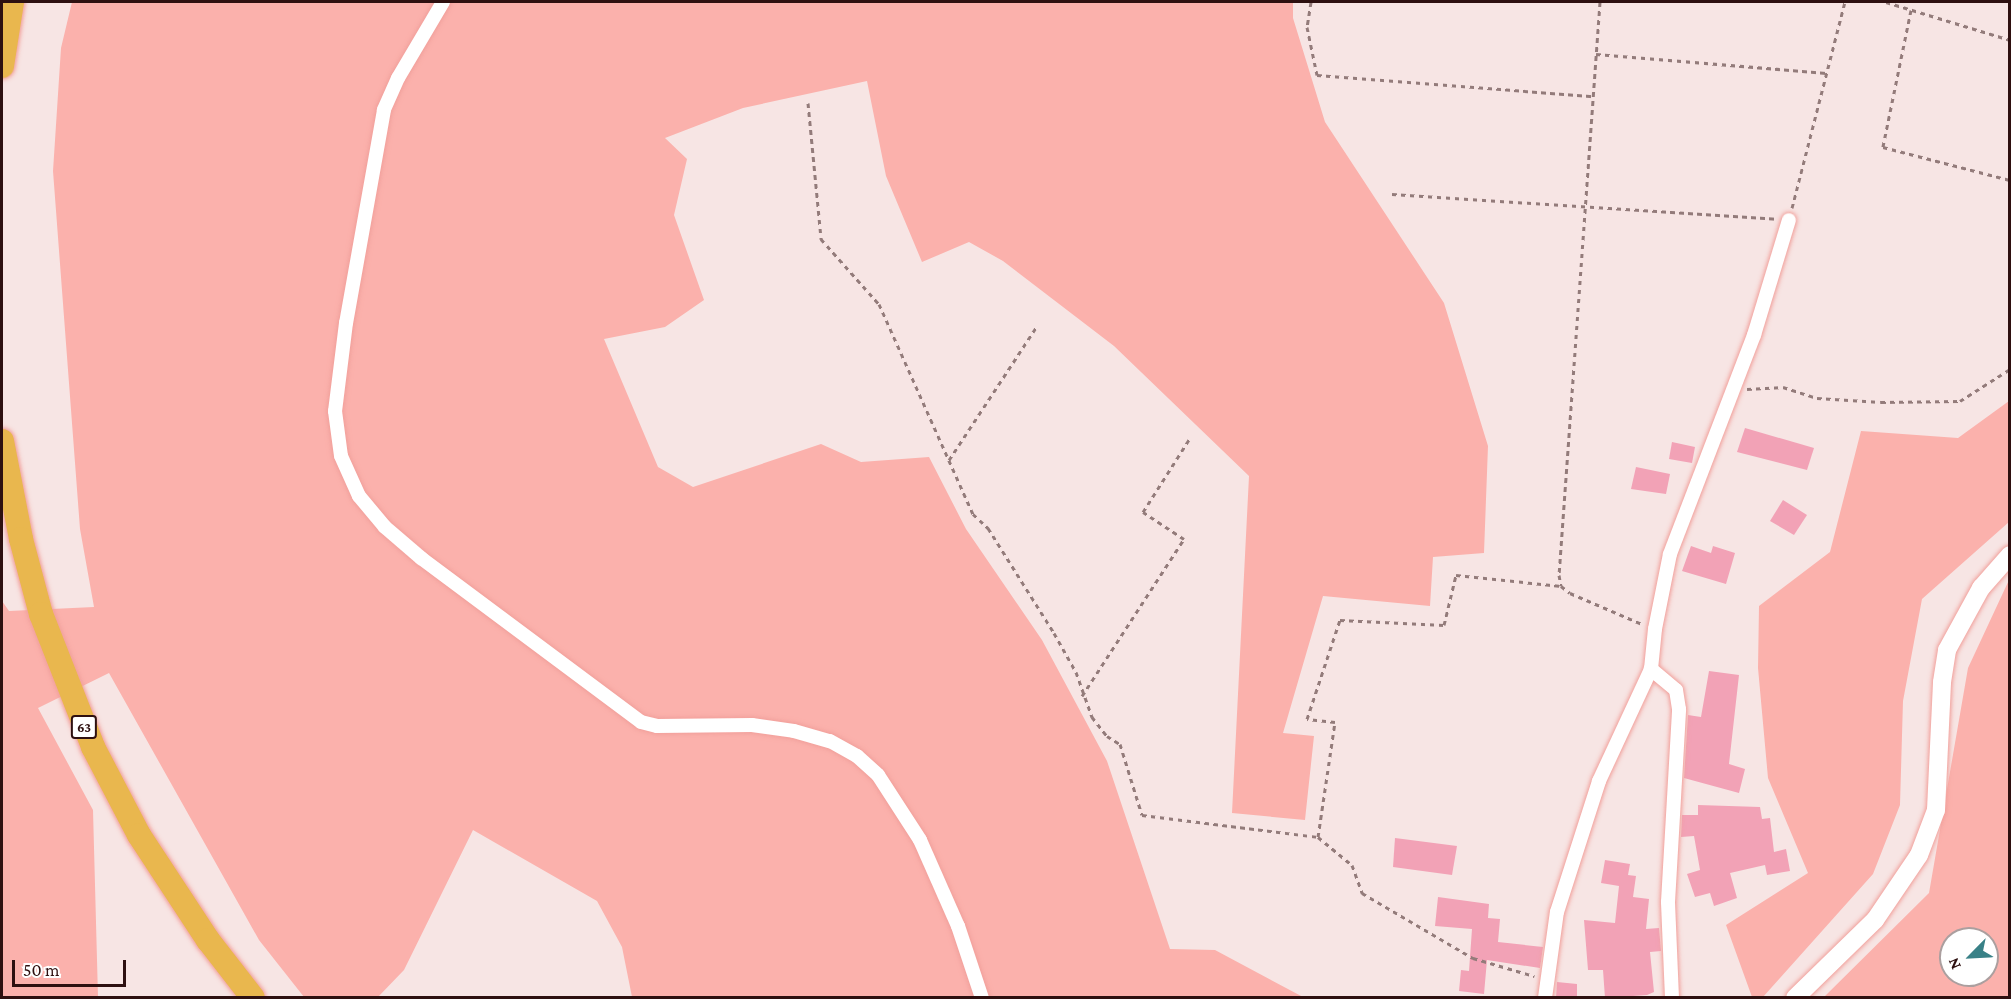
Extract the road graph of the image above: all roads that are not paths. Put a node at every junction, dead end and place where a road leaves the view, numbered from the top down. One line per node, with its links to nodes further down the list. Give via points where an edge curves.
1 (12, 2): 3 (highway)
2 (443, 2): 9 (street, via 398,78 384,110 346,323 335,411 341,456 359,496 385,527 421,558 641,722 657,726 752,725 794,730 830,741 857,756 878,775 920,840 958,926)
3 (2, 66)
4 (1789, 220): 7 (street, via 1733,390 1692,488 1670,554)
5 (2, 441): 8 (highway, 63, via 21,539 41,614 93,747 139,835 208,940)
6 (2010, 555): 12 (street, via 1981,588 1947,650 1936,810 1919,855 1875,920)
7 (1651, 669): 10 (street, via 1599,781 1557,912); 11 (street, via 1676,690 1679,710 1668,902)
8 (254, 998)
9 (982, 998)
10 (1545, 998)
11 (1672, 998)
12 (1795, 998)

